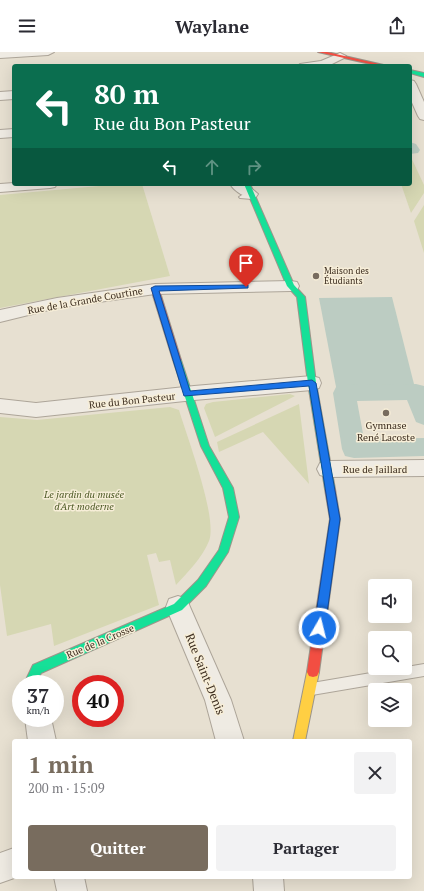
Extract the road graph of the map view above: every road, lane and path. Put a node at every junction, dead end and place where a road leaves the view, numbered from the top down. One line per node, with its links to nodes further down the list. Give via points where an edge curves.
1 (48, 52): 3 (street)
2 (320, 52): 4 (street)
3 (0, 54)
4 (340, 56): 5 (street); 6 (street)
5 (323, 64)
6 (377, 64)
7 (412, 72): 8 (street)
8 (424, 75)
9 (412, 89): 12 (street)
10 (12, 94): 11 (street)
11 (0, 96)
12 (424, 116)
13 (12, 133): 14 (street)
14 (0, 134)
15 (25, 186): 16 (street)
16 (0, 188)
17 (246, 191): 18 (street)
18 (291, 286): 19 (street, Rue de la Grande Courtine); 21 (street, via 301,297)
19 (155, 288): 20 (street, Rue de la Grande Courtine, via 57,303); 22 (street)
20 (0, 316)
21 (312, 383): 22 (street, Rue du Bon Pasteur); 25 (street)
22 (187, 394): 23 (street, Rue du Bon Pasteur, via 36,410); 26 (street, via 205,446 228,488 234,517 223,552 202,583)
23 (0, 406)
24 (424, 468): 25 (street, Rue de Jaillard)
25 (327, 469): 29 (street, via 335,519)
26 (178, 607): 28 (street, Rue de la Crosse, via 37,669); 32 (street, Rue Saint-Denis, via 218,700)
27 (424, 670): 29 (lane)
28 (34, 675)
29 (310, 690): 33 (street)
30 (40, 727): 31 (street)
31 (42, 739)
32 (229, 739)
33 (299, 739)
34 (12, 864): 35 (street)
35 (0, 868)
36 (69, 879): 37 (street)
37 (72, 891)

